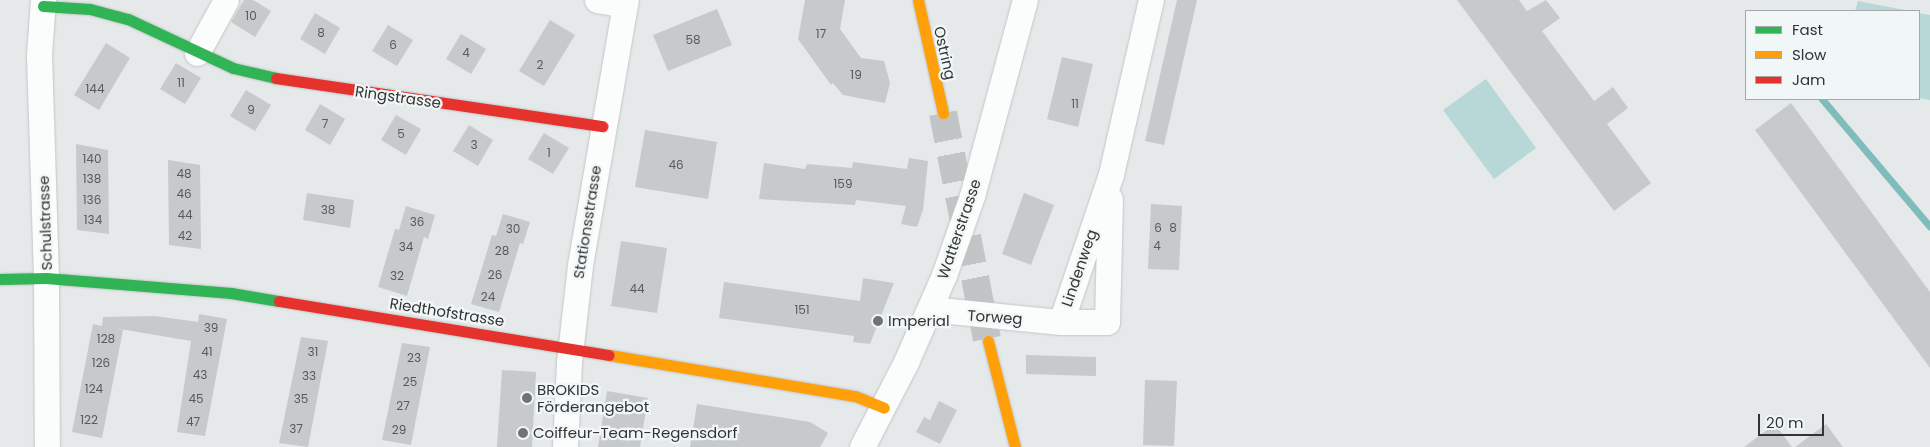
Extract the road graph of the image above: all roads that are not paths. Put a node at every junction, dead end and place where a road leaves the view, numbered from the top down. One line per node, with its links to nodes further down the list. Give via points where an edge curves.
1 (226, 0): 8 (street)
2 (597, 0): 7 (street)
3 (918, 0): 9 (street, Ostring)
4 (1025, 0): 14 (street, Watterstrasse, via 972,196)
5 (1151, 0): 11 (street, Lindenweg)
6 (43, 3): 8 (street, Ringstrasse, via 90,9 128,19); 12 (street, Schulstrasse, via 40,55)
7 (625, 3): 10 (street, Stationsstrasse)
8 (198, 53): 10 (street, Ringstrasse, via 233,68 272,78)
9 (943, 114)
10 (602, 126): 17 (street, Stationsstrasse, via 580,264)
11 (1111, 174): 15 (street, Lindenweg); 15 (street, Lindenweg, via 1107,322)
12 (46, 278): 13 (street, Riedthofstrasse); 17 (street, Riedthofstrasse, via 231,292); 19 (street, Schulstrasse)
13 (0, 279)
14 (930, 309): 15 (street, Torweg); 18 (street, Watterstrasse)
15 (1061, 322)
16 (988, 340): 22 (street)
17 (571, 348): 18 (street, Riedthofstrasse, via 855,396); 20 (street, Stationsstrasse)
18 (884, 408): 21 (street, Watterstrasse)
19 (47, 447)
20 (565, 447)
21 (862, 447)
22 (1015, 447)

